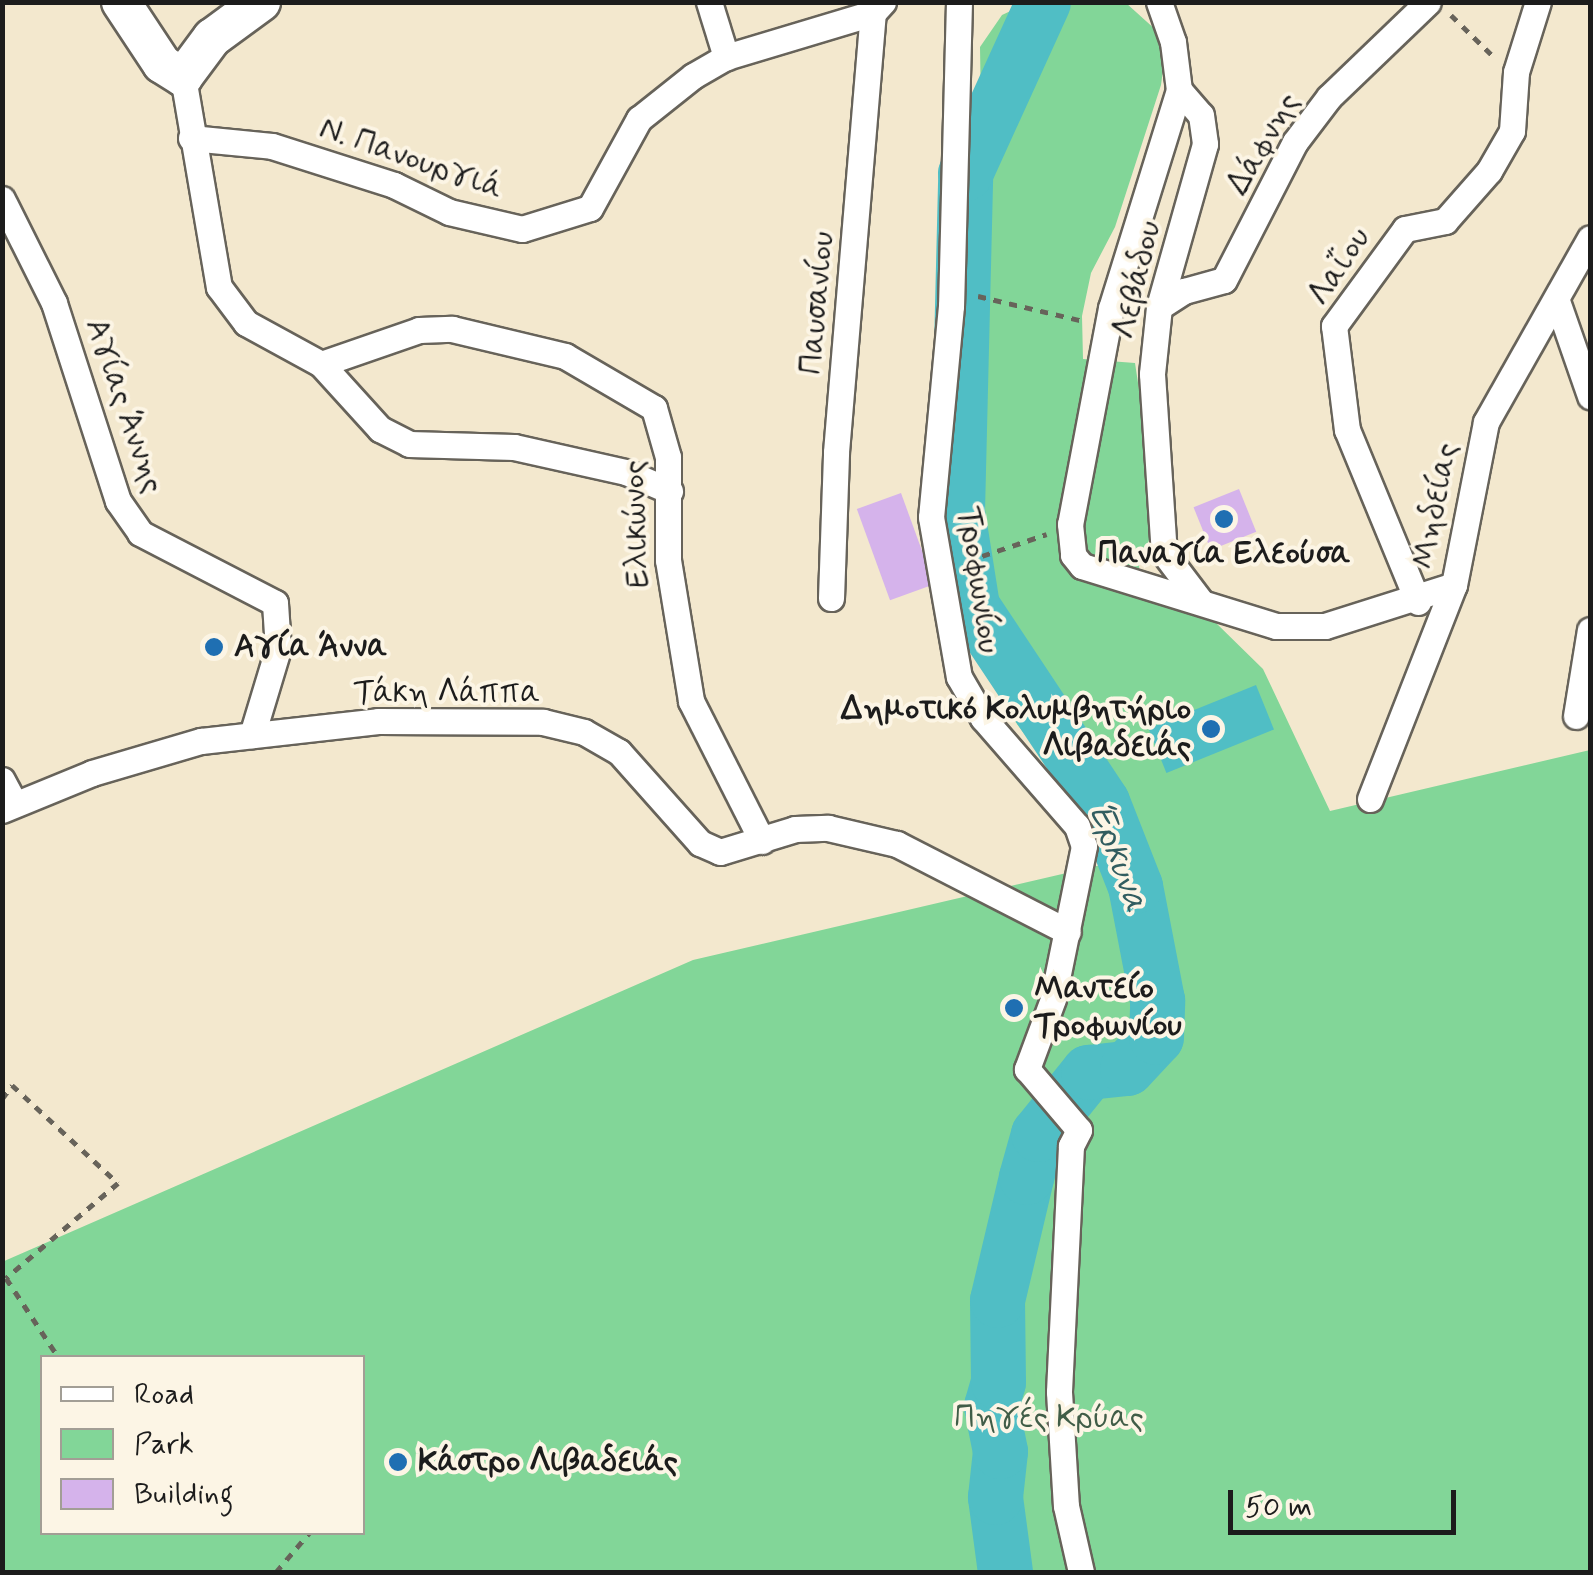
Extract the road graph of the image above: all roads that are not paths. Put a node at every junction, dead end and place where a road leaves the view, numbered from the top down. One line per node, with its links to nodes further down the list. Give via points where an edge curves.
1 (121, 2): 10 (main road, via 162,64)
2 (261, 2): 10 (main road, via 212,38)
3 (709, 2): 9 (street)
4 (958, 2): 31 (street, Τροφωνίου, via 951,289 931,518 959,677 982,718 1077,826 1084,846)
5 (1158, 2): 11 (street, Λεβάδου, via 1173,42)
6 (1428, 2): 16 (street, Δάφνης, via 1330,97 1295,142 1224,280 1184,291)
7 (1538, 2): 23 (street, Λαΐου, via 1516,72 1512,131 1466,204 1445,221 1405,229 1334,326 1346,430)
8 (878, 8): 9 (street, Ν. Πανουργιά); 21 (street, Παυσανίου, via 836,452)
9 (726, 57): 12 (street, Ν. Πανουργιά, via 639,118 590,208 522,229 449,212 394,185 272,146)
10 (182, 77): 12 (street)
11 (1179, 90): 16 (street, Λεβάδου, via 1200,115 1205,144); 22 (street, Λεβάδου, via 1107,327 1070,524 1073,555 1082,566)
12 (191, 138): 17 (street, via 228,305 246,323)
13 (2, 200): 26 (street, Αγίας Άννης, via 54,303 118,501 140,533 275,603 278,650)
14 (1590, 238): 15 (street, Μηδείας)
15 (1558, 301): 18 (street); 20 (street, Μηδείας, via 1515,362 1486,422)
16 (1159, 307): 22 (street, Λεβάδου, via 1152,374 1164,553)
17 (321, 364): 19 (street, via 380,429 409,444 514,447 626,472); 19 (street, Ελικώνος, via 432,328 565,356 654,408 664,430)
18 (1590, 396)
19 (670, 491): 30 (street, Ελικώνος, via 668,560 691,701)
20 (1454, 586): 23 (street); 28 (street, Μηδείας)
21 (831, 598)
22 (1201, 602): 23 (street, via 1276,626 1325,626)
23 (1418, 602)
24 (1590, 630): 25 (street)
25 (1576, 716)
26 (252, 735): 29 (street, Τάκη Λάππα, via 155,753); 30 (street, Τάκη Λάππα, via 378,722 544,722 584,732 618,752 700,843 720,852)
27 (2, 780): 29 (street)
28 (1370, 799)
29 (9, 807)
30 (762, 841): 31 (street, Τάκη Λάππα, via 795,828 828,828 897,844)
31 (1068, 932): 32 (street, Τροφωνίου, via 1027,1069 1079,1130 1071,1146 1059,1392 1066,1506)
32 (1080, 1572)

